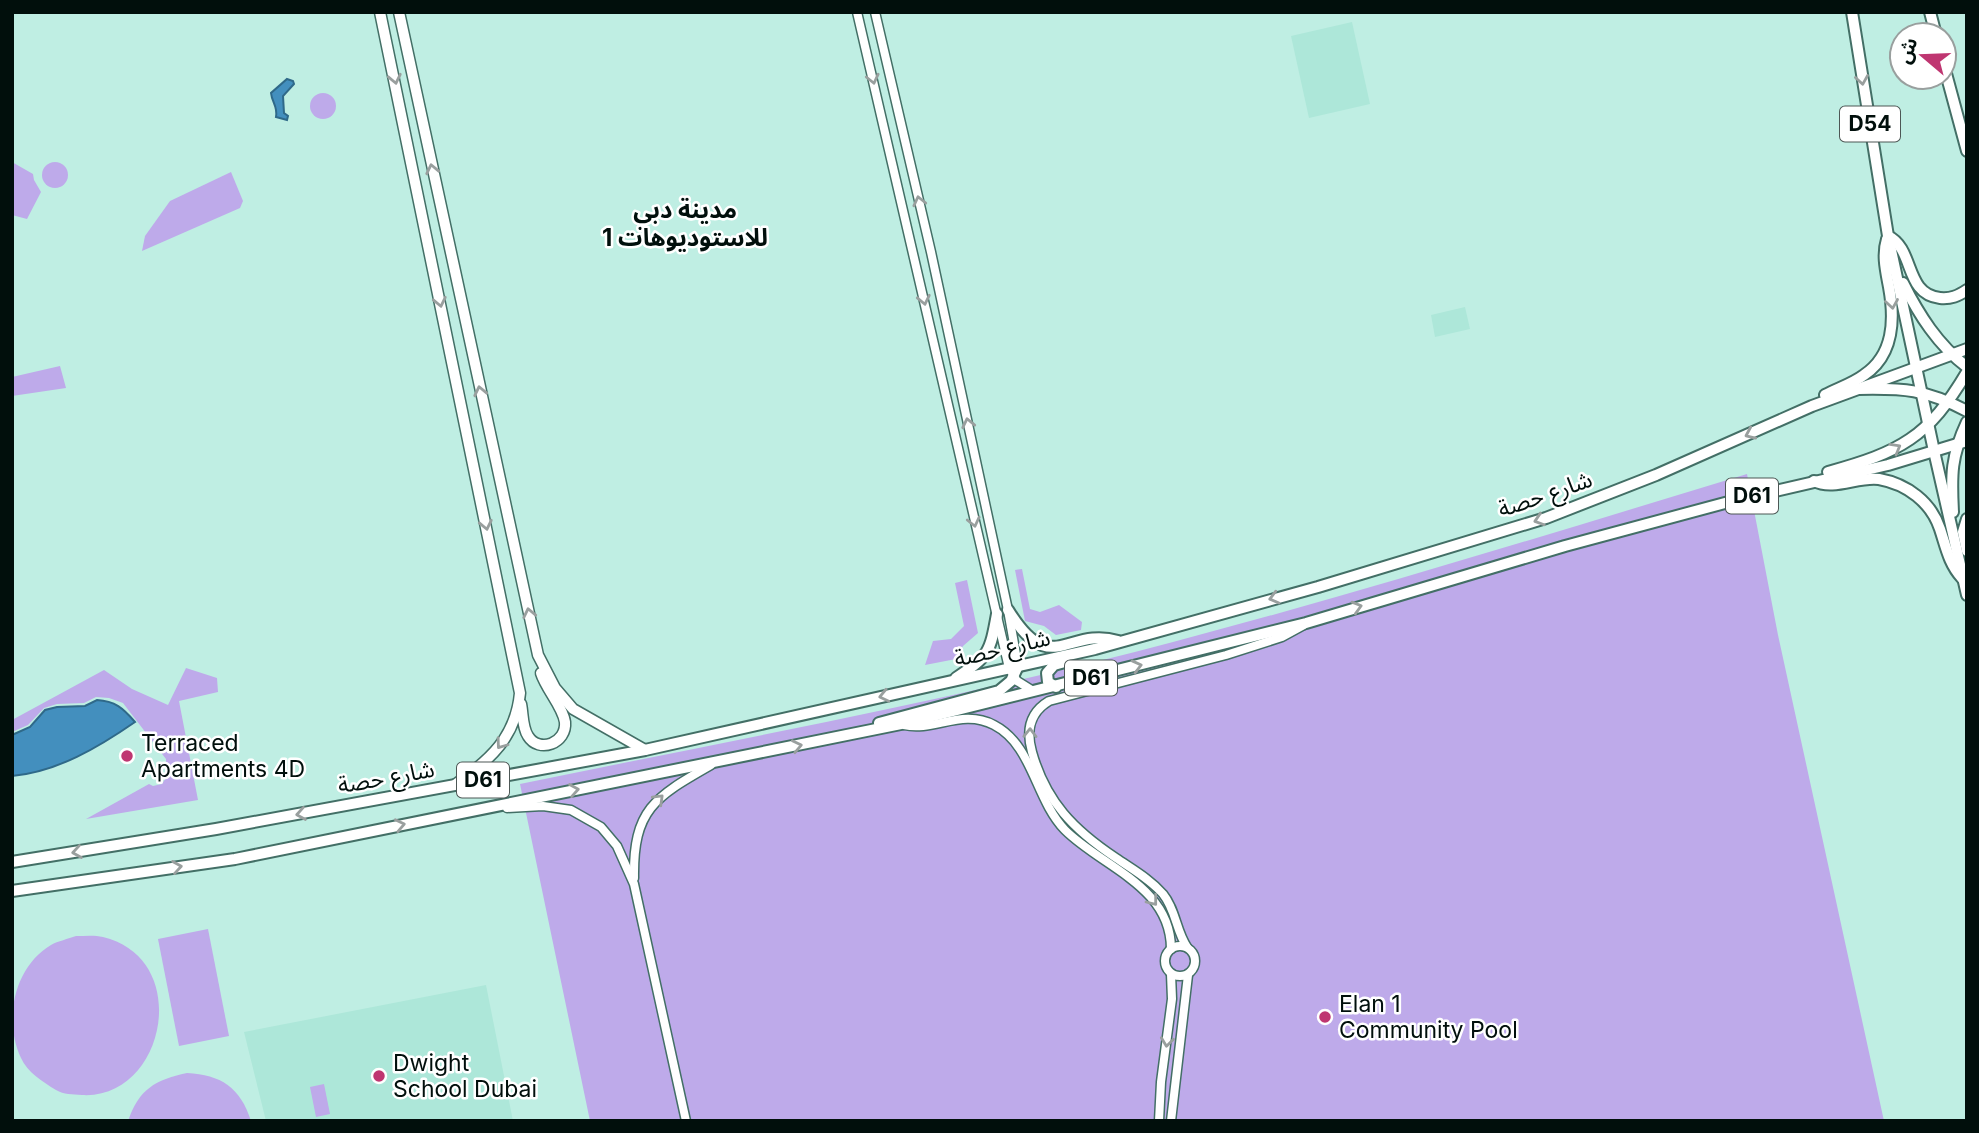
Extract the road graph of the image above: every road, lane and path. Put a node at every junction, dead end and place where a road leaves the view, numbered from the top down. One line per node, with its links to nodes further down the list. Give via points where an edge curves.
1 (380, 12): 40 (main road, one-way to 40)
2 (399, 12): 35 (main road, one-way to 2)
3 (857, 12): 31 (street, one-way to 31)
4 (875, 12): 30 (street, one-way to 4)
5 (1852, 12): 8 (main road, D54, one-way to 8)
6 (1951, 91): 7 (main road)
7 (1967, 151)
8 (1888, 236): 9 (main road, D54); 10 (main road, via 1903,249 1915,282 1927,293 1943,298); 18 (main road, one-way to 18, via 1884,253 1894,312 1888,343 1872,369)
9 (1896, 271): 12 (main road, via 1917,310); 13 (main road, D54)
10 (1967, 290)
11 (1967, 349): 12 (main road, شارع حصة / D61)
12 (1951, 355): 13 (main road, شارع حصة / D61); 14 (main road)
13 (1917, 368): 15 (main road, شارع حصة / D61); 16 (main road, D54)
14 (1967, 369): 17 (main road)
15 (1858, 389): 16 (main road); 18 (main road, شارع حصة / D61)
16 (1922, 392): 17 (main road); 21 (main road, D54)
17 (1949, 402): 19 (main road); 21 (main road)
18 (1812, 406): 33 (main road, شارع حصة / D61, one-way to 33, via 1546,518)
19 (1967, 411)
20 (1967, 422): 22 (main road)
21 (1928, 424): 23 (main road, D54); 24 (main road, one-way to 21, via 1822,474 1890,452)
22 (1962, 443): 23 (main road, D61); 26 (main road, via 1951,471)
23 (1934, 452): 24 (main road, D61); 26 (main road, D54)
24 (1814, 481): 28 (main road, via 1831,485 1877,479 1910,491 1932,510 1950,560); 32 (main road, D61, one-way to 24, via 1565,546)
25 (1967, 519): 27 (main road, via 1963,532)
26 (1954, 542): 28 (main road, D54)
27 (1967, 551)
28 (1965, 575): 29 (main road, D54)
29 (1967, 596)
30 (1009, 610): 33 (main road, via 1025,634 1042,645 1059,647 1101,638); 36 (street)
31 (996, 614): 36 (street); 37 (main road, via 985,657)
32 (1306, 623): 38 (main road, D61, one-way to 32); 50 (street, one-way to 32, via 1163,894 1076,829 1059,808 1033,757 1030,723 1049,701 1226,655 1288,635)
33 (1120, 642): 34 (main road, شارع حصة / D61)
34 (1095, 649): 36 (main road, شارع حصة / D61); 38 (main road, via 1049,668 1047,677)
35 (538, 655): 40 (main road, via 544,682 564,719 564,732 556,742 537,744 528,736); 43 (main road, via 555,688 573,709)
36 (1013, 670): 37 (main road, شارع حصة / D61); 39 (street, via 1021,684); 42 (main road, via 1006,687 999,691 891,719)
37 (951, 681): 43 (main road, شارع حصة / D61, one-way to 43)
38 (1056, 687): 39 (main road, D61)
39 (1036, 692): 41 (main road, D61)
40 (520, 693): 45 (main road, one-way to 45, via 514,721 500,747)
41 (901, 724): 42 (main road, D61); 51 (street, one-way to 51, via 915,727 973,719 1006,733 1020,749 1043,800 1060,824 1159,906)
42 (858, 733): 44 (main road, D61, one-way to 42)
43 (645, 750): 45 (main road, شارع حصة / D61)
44 (715, 763): 46 (main road, D61, one-way to 44); 48 (street, one-way to 44, via 635,841 650,808 667,791)
45 (453, 786): 47 (main road, شارع حصة / D61, one-way to 47)
46 (483, 808): 48 (street, via 552,806 582,814 617,846); 49 (main road, D61, one-way to 46, via 235,859)
47 (12, 862)
48 (634, 884): 54 (street)
49 (12, 891)
50 (1187, 947): 51 (street); 53 (street, via 1196,960)
51 (1171, 949): 52 (street, via 1165,961)
52 (1171, 974): 53 (street); 55 (street, one-way to 55)
53 (1188, 975): 56 (street)
54 (685, 1121)
55 (1159, 1121)
56 (1171, 1121)

